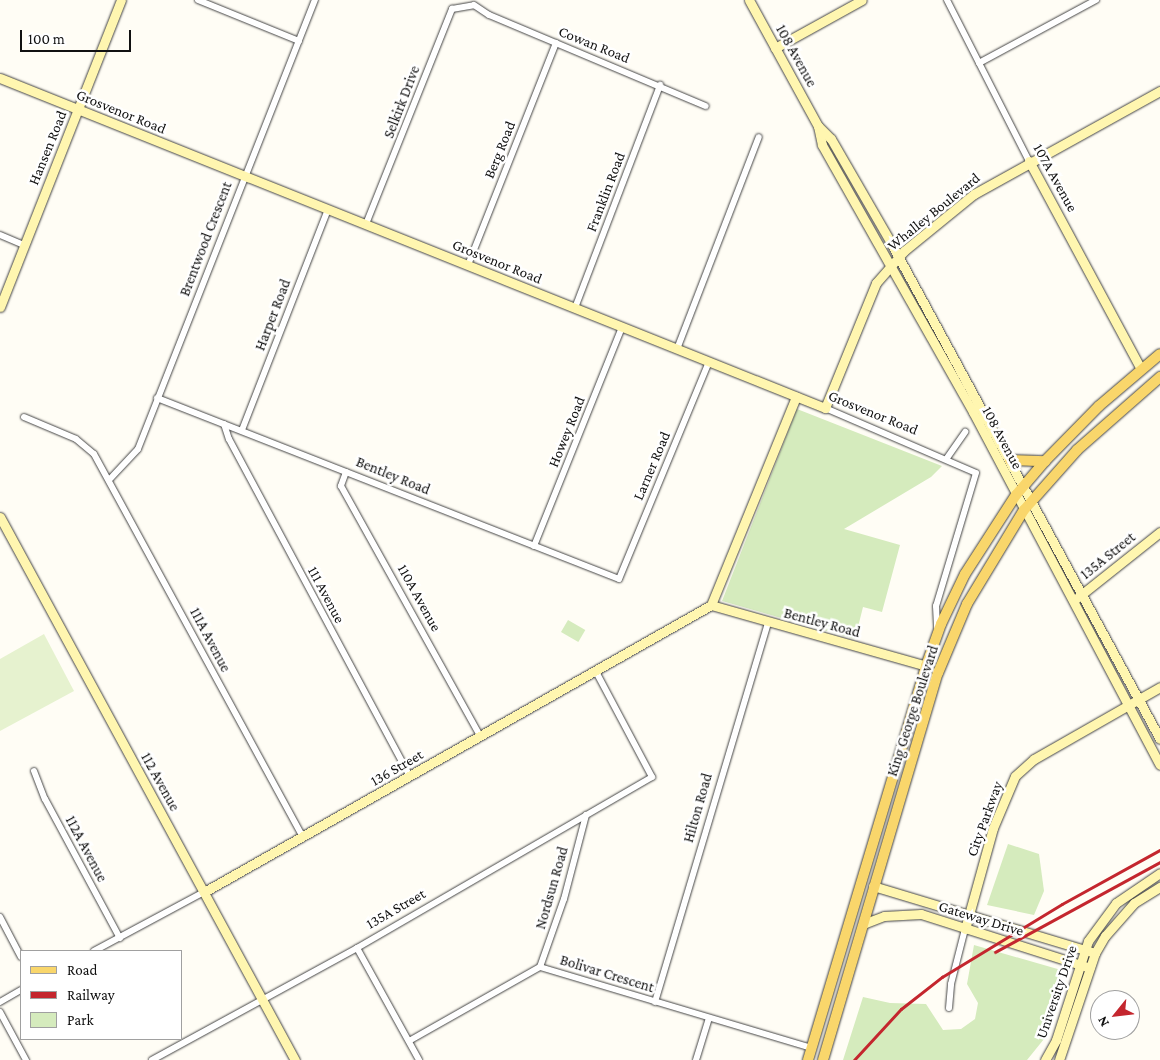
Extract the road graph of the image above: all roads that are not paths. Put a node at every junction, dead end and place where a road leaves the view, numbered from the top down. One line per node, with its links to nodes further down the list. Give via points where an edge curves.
1 (121, 0): 19 (street, Hansen Road)
2 (198, 0): 10 (street)
3 (223, 0): 10 (street)
4 (315, 0): 11 (street, Brentwood Crescent)
5 (749, 0): 13 (street, 108 Avenue)
6 (862, 0): 13 (street)
7 (947, 0): 14 (street, 107A Avenue)
8 (1096, 0): 14 (street)
9 (474, 2): 12 (street, Cowan Road); 25 (street, Selkirk Drive, via 452,9)
10 (221, 9): 11 (street)
11 (298, 41): 23 (street, Brentwood Crescent)
12 (556, 43): 16 (street, Cowan Road); 29 (street, Berg Road)
13 (775, 48): 20 (street, 108 Avenue)
14 (979, 63): 22 (street, 107A Avenue)
15 (0, 78): 19 (street, Grosvenor Road)
16 (660, 85): 18 (street, Cowan Road); 32 (street, Franklin Road)
17 (1160, 91): 22 (street, Whalley Boulevard)
18 (706, 106)
19 (79, 110): 23 (street, Grosvenor Road); 27 (street, Hansen Road)
20 (818, 126): 28 (street, 108 Avenue, via 831,139); 30 (street, 108 Avenue, via 822,145)
21 (759, 138): 34 (street)
22 (1029, 161): 28 (street, Whalley Boulevard, via 974,194); 37 (street, 107A Avenue)
23 (244, 176): 24 (street, Grosvenor Road); 40 (street, Brentwood Crescent)
24 (328, 209): 25 (street, Grosvenor Road); 44 (street, Harper Road)
25 (366, 224): 29 (street, Grosvenor Road)
26 (0, 235): 27 (street)
27 (24, 245): 31 (street, Hansen Road)
28 (899, 257): 30 (street, Whalley Boulevard); 47 (street, 108 Avenue)
29 (468, 265): 32 (street, Grosvenor Road)
30 (890, 266): 41 (street, Whalley Boulevard, via 876,283); 53 (street, 108 Avenue)
31 (0, 307)
32 (575, 308): 33 (street, Grosvenor Road)
33 (622, 327): 34 (street, Grosvenor Road); 58 (street, Howey Road)
34 (677, 349): 36 (street, Grosvenor Road)
35 (1160, 354): 37 (main road, King George Boulevard)
36 (709, 362): 39 (street, Grosvenor Road); 59 (street, Larner Road)
37 (1140, 369): 48 (main road, King George Boulevard)
38 (1160, 377): 54 (main road, King George Boulevard, via 1077,450)
39 (796, 397): 41 (street, Grosvenor Road); 62 (street)
40 (157, 398): 43 (street, Bentley Road); 51 (street, Brentwood Crescent, via 138,449)
41 (825, 408): 46 (street, Grosvenor Road)
42 (24, 417): 51 (street, 111A Avenue, via 76,439 94,454)
43 (224, 424): 44 (street, Bentley Road); 74 (street, 111 Avenue, via 229,439)
44 (242, 430): 49 (street, Bentley Road)
45 (965, 432): 46 (street)
46 (947, 458): 50 (street, Grosvenor Road, via 972,468)
47 (1010, 460): 48 (main road); 52 (street, 108 Avenue)
48 (1045, 461): 52 (main road, King George Boulevard)
49 (346, 472): 58 (street, Bentley Road); 70 (street, 110A Avenue, via 341,486)
50 (976, 479): 64 (street, King George Boulevard, via 936,606)
51 (109, 480): 76 (street, 111A Avenue)
52 (1024, 486): 53 (main road, King George Boulevard); 54 (street, 108 Avenue)
53 (1016, 495): 55 (street, 108 Avenue); 64 (main road, King George Boulevard, via 965,574)
54 (1032, 502): 55 (main road, King George Boulevard); 60 (street, 108 Avenue)
55 (1024, 510): 61 (street, 108 Avenue); 78 (main road, King George Boulevard, via 968,604 938,673)
56 (0, 517): 80 (street, 112 Avenue)
57 (1160, 532): 60 (street, 135A Street)
58 (534, 546): 59 (street, Bentley Road)
59 (619, 580)
60 (1082, 594): 61 (street, 135A Street); 68 (street, 108 Avenue)
61 (1073, 601): 69 (street, 108 Avenue)
62 (711, 605): 63 (street, Bentley Road); 66 (street, 136 Street)
63 (768, 622): 65 (street, Bentley Road); 97 (street, Hilton Road)
64 (937, 636): 65 (main road, King George Boulevard)
65 (926, 666): 102 (main road, King George Boulevard)
66 (595, 670): 70 (street, 136 Street); 75 (street, 135A Street, via 652,778)
67 (1160, 687): 68 (street, City Parkway)
68 (1138, 700): 69 (street, City Parkway); 71 (street, 108 Avenue)
69 (1128, 706): 72 (street, 108 Avenue); 81 (street, City Parkway, via 1034,759 1016,776 993,828)
70 (480, 736): 74 (street, 136 Street)
71 (1160, 739)
72 (1160, 765)
73 (34, 771): 85 (street, 112A Avenue, via 45,799)
74 (410, 776): 76 (street, 136 Street)
75 (586, 816): 86 (street, 135A Street); 92 (street, Nordsun Road, via 564,898)
76 (303, 838): 80 (street, 136 Street)
77 (1160, 873): 88 (street, University Drive, via 1116,902)
78 (873, 886): 81 (street, Gateway Drive); 83 (main road, King George Boulevard)
79 (1160, 888): 89 (street, University Drive, via 1126,910)
80 (204, 892): 85 (street, 136 Street); 95 (street, 112 Avenue)
81 (969, 916): 84 (street, City Parkway); 88 (street, Gateway Drive)
82 (0, 917): 90 (street)
83 (863, 924): 84 (street, Gateway Drive, via 884,916 921,914); 109 (main road, King George Boulevard)
84 (965, 929): 91 (street, Gateway Drive); 98 (street, City Parkway, via 951,984)
85 (120, 938): 87 (street, 136 Street)
86 (357, 948): 95 (street, 135A Street); 101 (street)
87 (96, 950)
88 (1084, 950): 89 (street, Gateway Drive); 91 (street, University Drive)
89 (1095, 953): 93 (street, University Drive)
90 (20, 955)
91 (1079, 964): 93 (street, Gateway Drive); 110 (street, University Drive, via 1056,1040)
92 (540, 967): 97 (street, Bolivar Crescent); 101 (street, Bolivar Crescent)
93 (1090, 968): 111 (street, University Drive)
94 (20, 991): 96 (street)
95 (263, 1000): 104 (street, 135A Street); 105 (street, 112 Avenue)
96 (0, 1002)
97 (655, 1002): 100 (street, Bolivar Crescent)
98 (949, 1008)
99 (0, 1012): 103 (street)
100 (709, 1018): 102 (street, Bolivar Crescent); 107 (street)
101 (409, 1041): 106 (street)
102 (811, 1048): 108 (main road, King George Boulevard)
103 (26, 1060)
104 (152, 1060)
105 (296, 1060)
106 (419, 1060)
107 (696, 1060)
108 (808, 1060)
109 (823, 1060)
110 (1045, 1060)
111 (1059, 1060)

